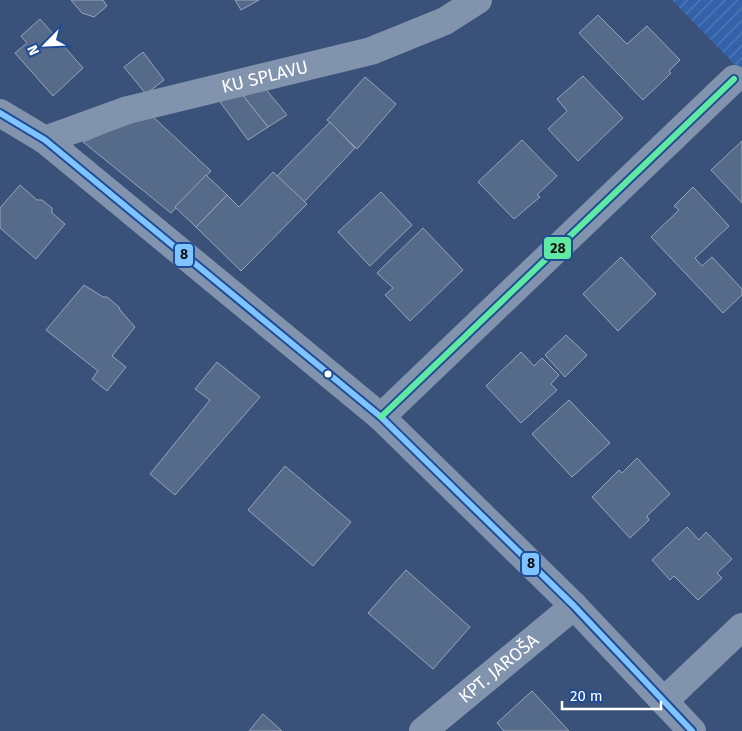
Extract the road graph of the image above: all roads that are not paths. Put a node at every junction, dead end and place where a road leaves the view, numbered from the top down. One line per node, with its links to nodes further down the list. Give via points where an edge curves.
1 (478, 0): 4 (street, KU SPLAVU, via 445,21 371,50 128,110)
2 (734, 79): 5 (street)
3 (0, 113): 4 (street)
4 (45, 140): 5 (street)
5 (381, 417): 6 (street)
6 (574, 606): 8 (street); 9 (street, KPT. JAROŠA)
7 (742, 627): 8 (street)
8 (664, 701): 10 (street)
9 (423, 731)
10 (692, 731)

